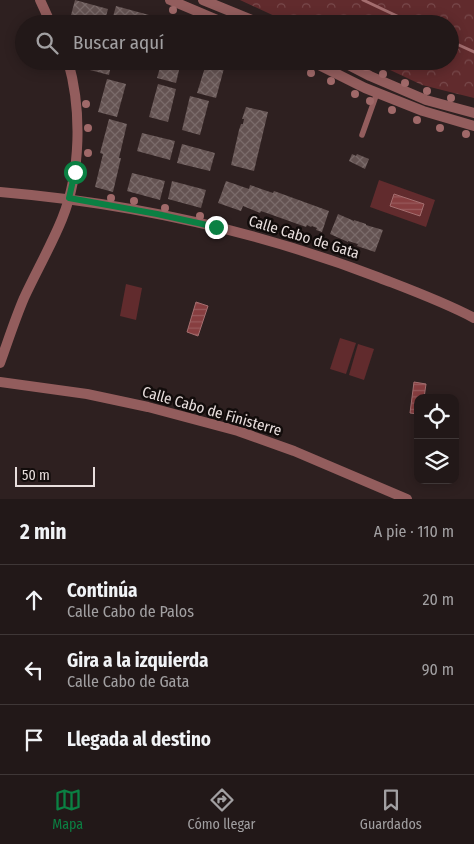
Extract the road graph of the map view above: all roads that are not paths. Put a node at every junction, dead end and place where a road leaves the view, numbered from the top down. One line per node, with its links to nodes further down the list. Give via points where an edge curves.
1 (40, 0): 5 (street)
2 (48, 0): 6 (street)
3 (170, 0): 7 (street)
4 (203, 0): 8 (street)
5 (47, 15)
6 (49, 15)
7 (206, 15)
8 (240, 15)
9 (70, 70): 17 (street, via 78,133)
10 (330, 70): 12 (street)
11 (358, 70): 13 (street, via 426,100)
12 (377, 93): 14 (street); 15 (lane)
13 (474, 113)
14 (474, 126)
15 (362, 135)
16 (0, 192): 17 (street, Calle Cabo de Gata)
17 (69, 198): 18 (street, Calle Cabo de Gata, via 157,214 274,242 344,264); 19 (street, via 24,299)
18 (474, 318)
19 (0, 363)
20 (0, 382): 21 (street, Calle Cabo de Finisterre, via 87,394 238,431 294,450)
21 (407, 499)

